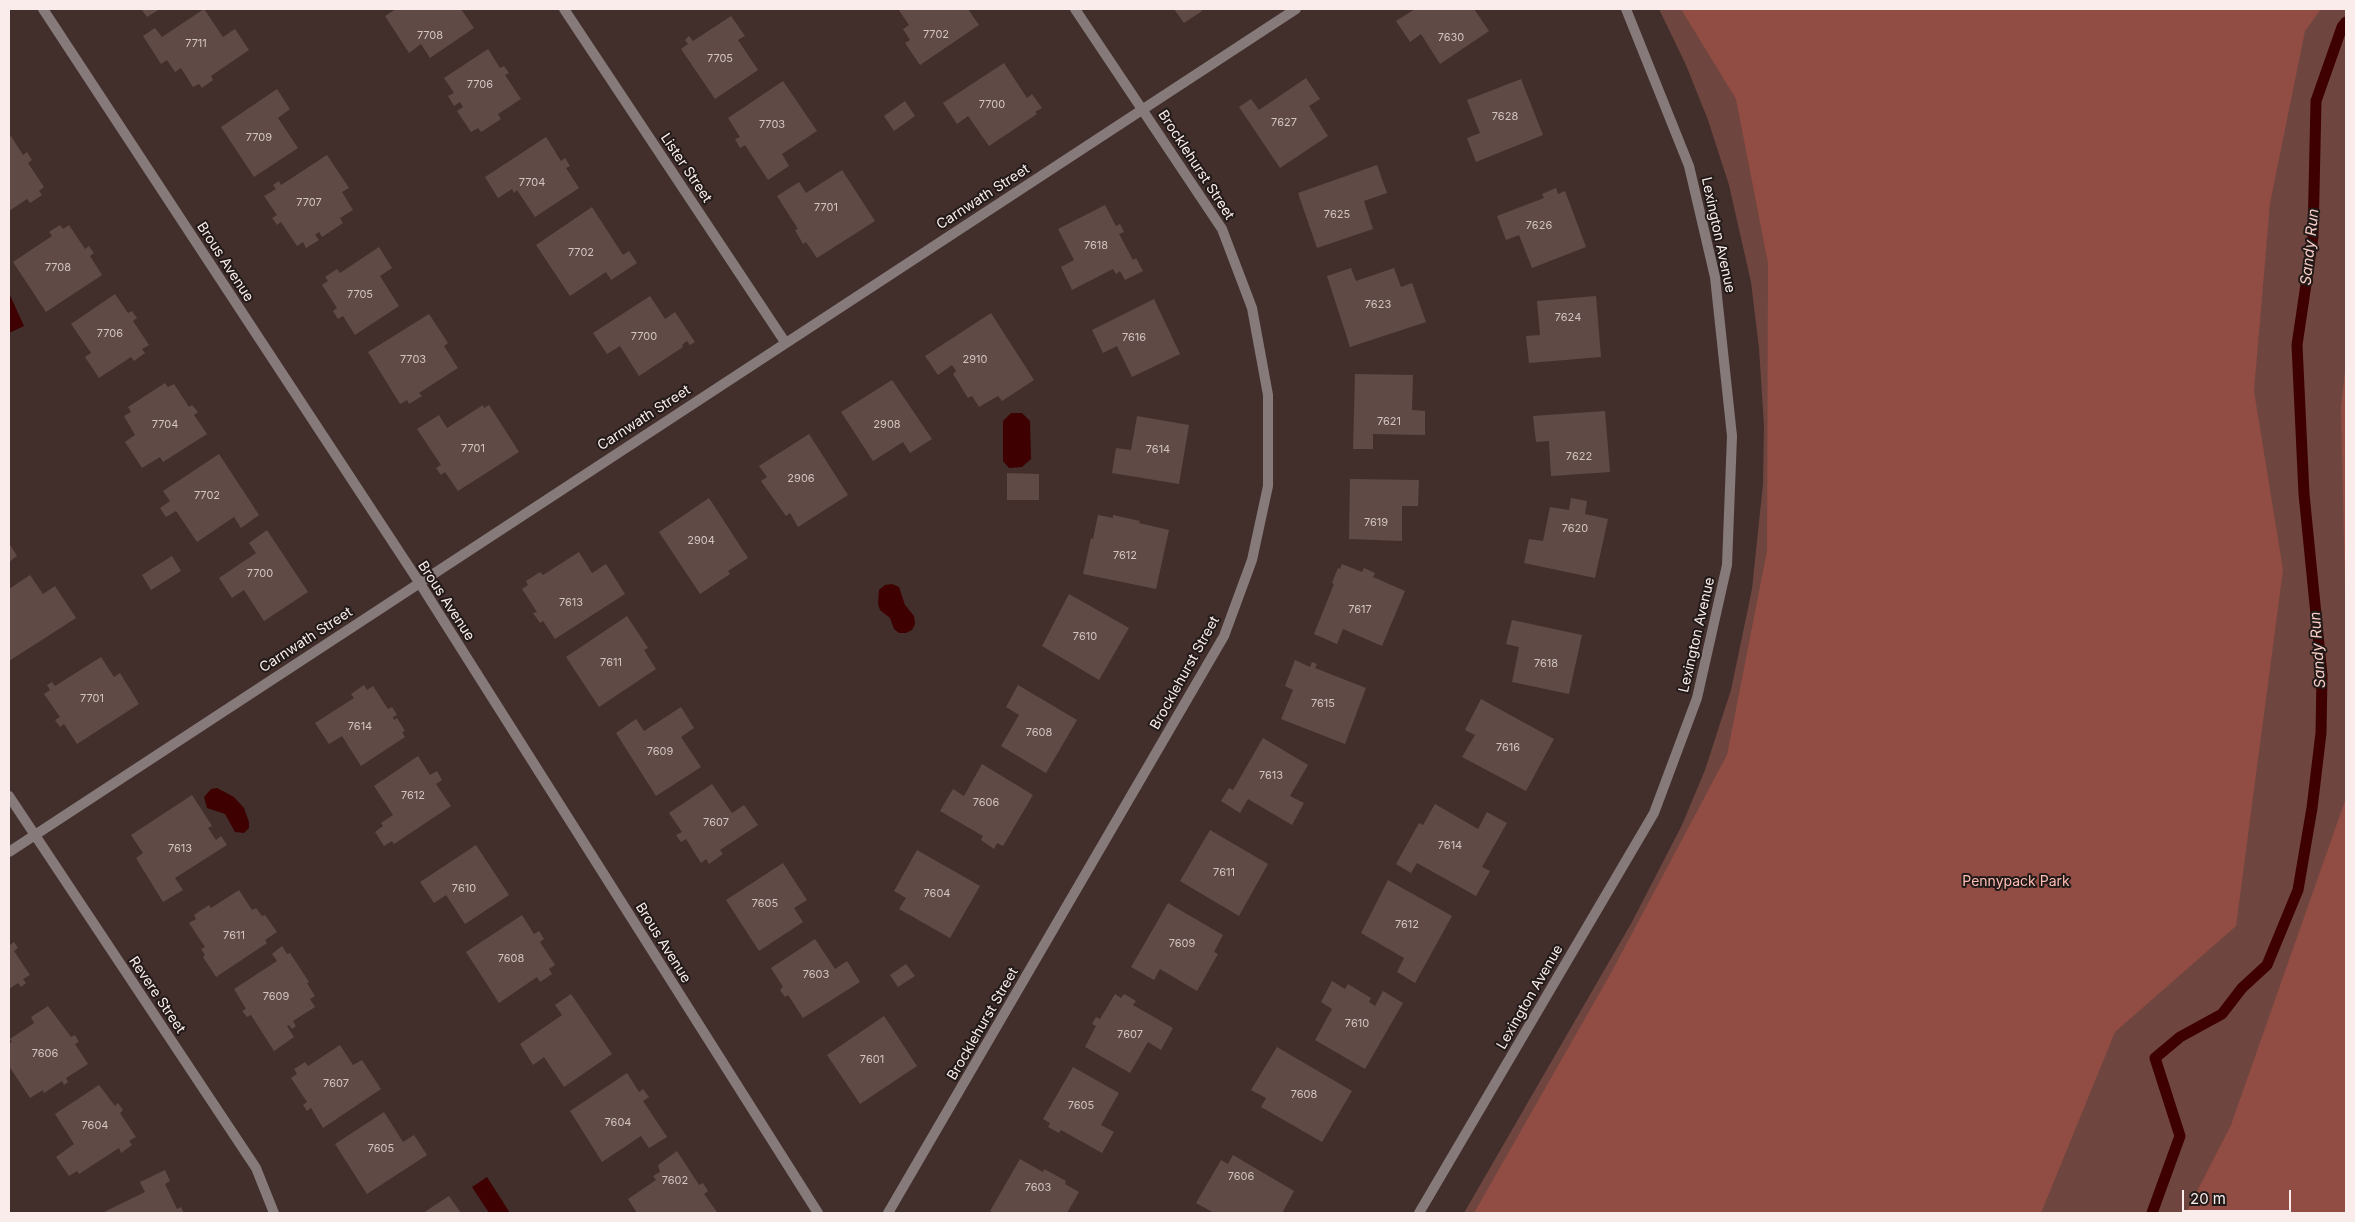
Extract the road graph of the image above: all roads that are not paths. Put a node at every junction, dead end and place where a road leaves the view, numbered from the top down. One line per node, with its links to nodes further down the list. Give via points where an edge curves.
1 (43, 9): 8 (street, Brous Avenue)
2 (564, 9): 7 (street, Lister Street)
3 (1076, 9): 6 (street, Brocklehurst Street)
4 (1296, 9): 6 (street, Carnwath Street)
5 (1626, 9): 15 (street, Lexington Avenue, via 1689,166 1715,277 1732,436 1727,565 1697,698 1654,813)
6 (1143, 109): 7 (street, Carnwath Street); 14 (street, Brocklehurst Street, via 1222,228 1252,308 1268,395 1268,486 1252,560 1224,636)
7 (785, 342): 8 (street, Carnwath Street)
8 (419, 582): 10 (street, Carnwath Street); 13 (street, Brous Avenue)
9 (9, 796): 10 (street, Revere Street)
10 (34, 835): 11 (street, Carnwath Street); 12 (street, Revere Street, via 256,1168)
11 (9, 852)
12 (274, 1213)
13 (818, 1213)
14 (888, 1213)
15 (1419, 1213)

